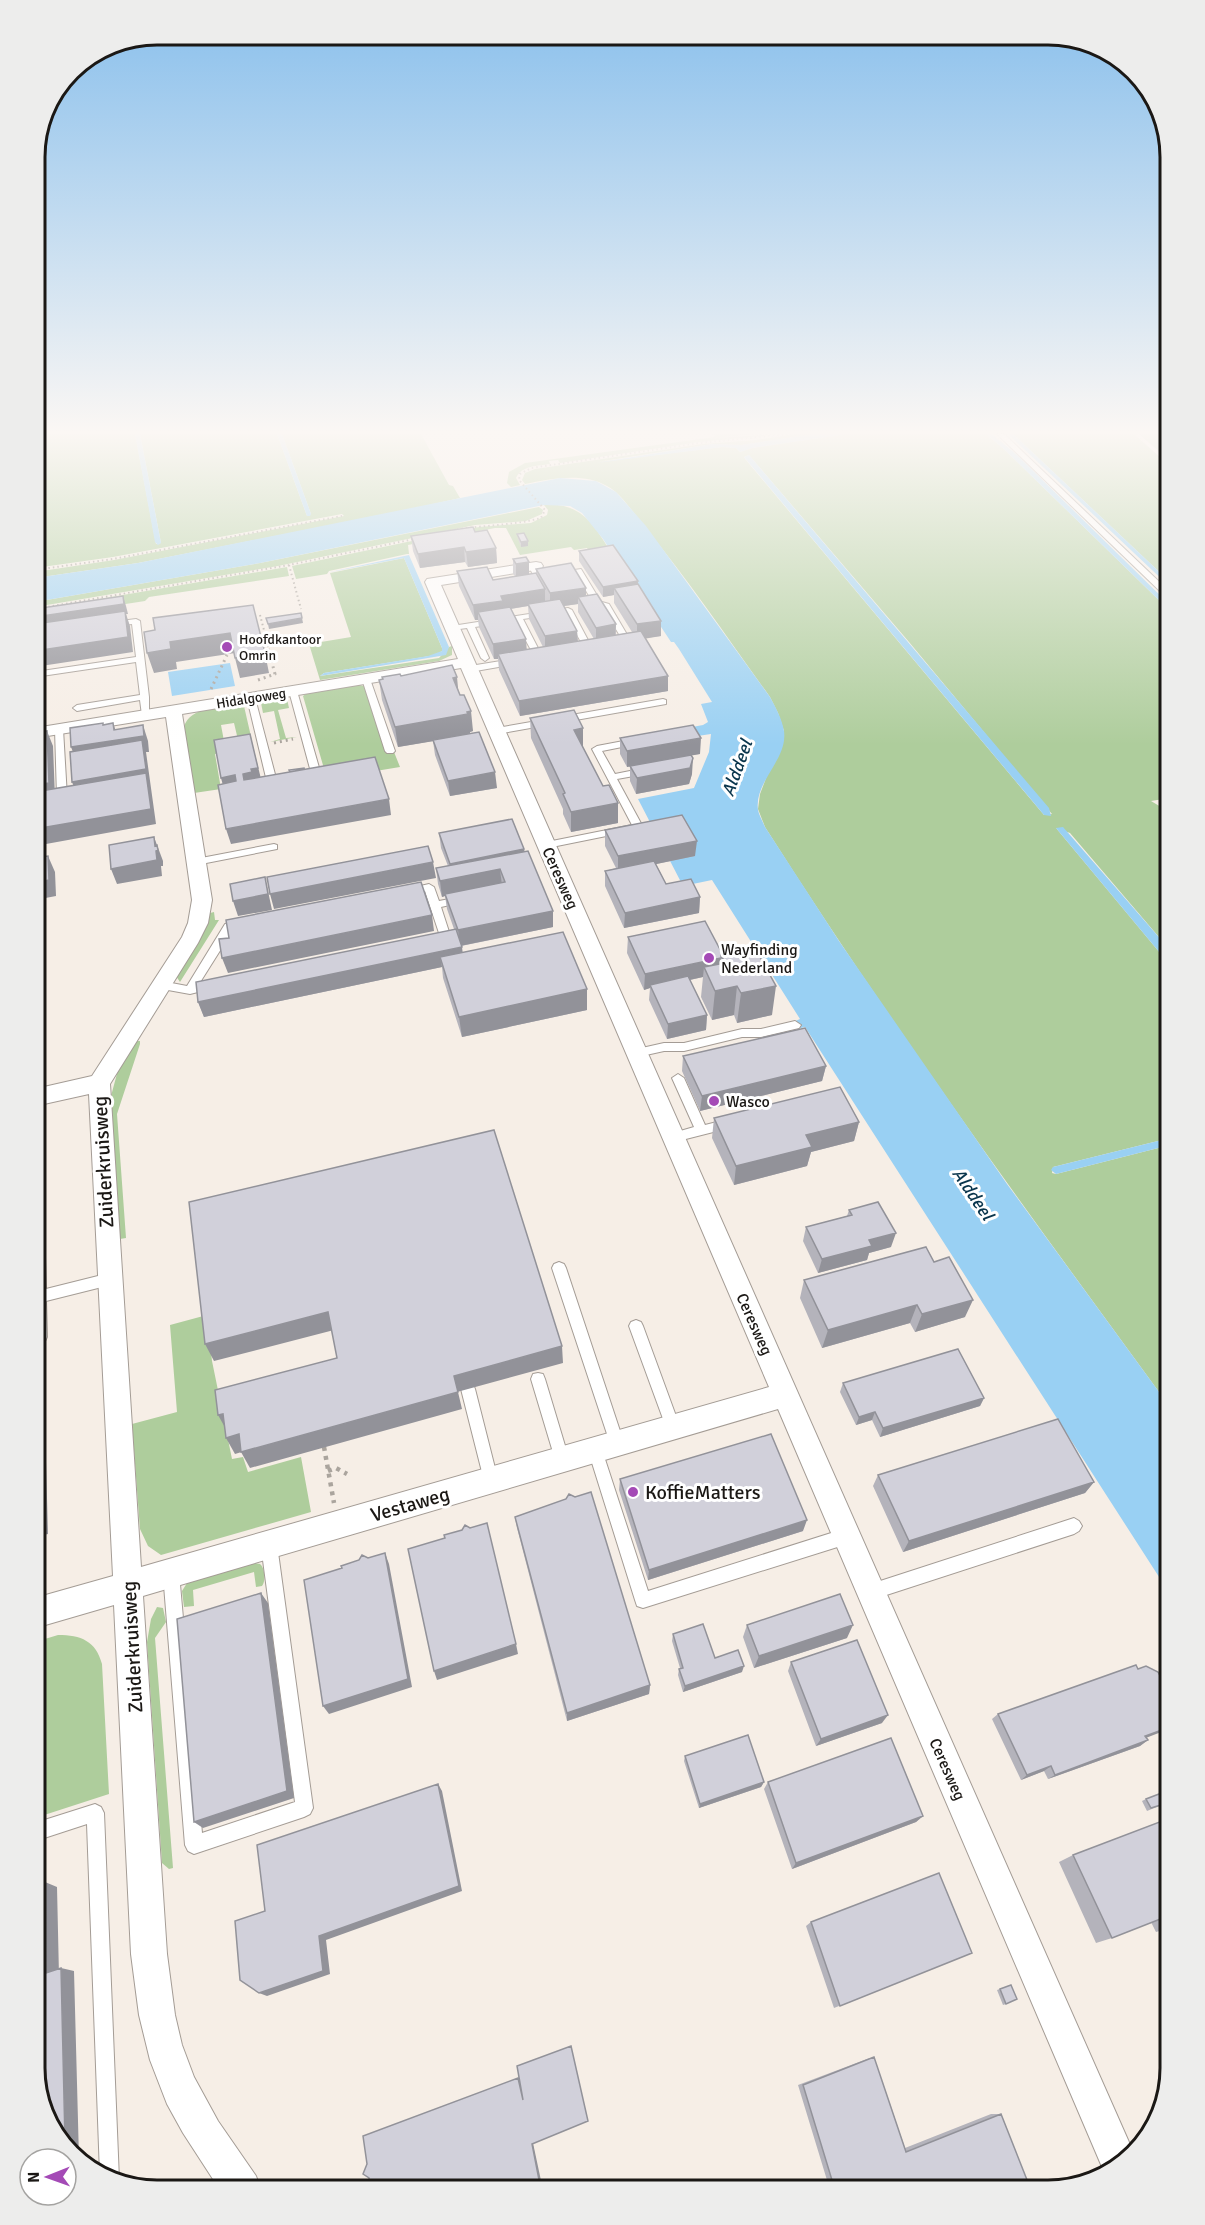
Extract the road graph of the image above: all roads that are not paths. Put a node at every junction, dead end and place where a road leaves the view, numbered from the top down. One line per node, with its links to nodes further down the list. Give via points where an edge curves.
1 (1109, 538): 3 (lane)
2 (535, 566): 4 (lane, via 539,578 578,572); 8 (street, Ceresweg, via 432,582)
3 (1160, 586)
4 (594, 597)
5 (604, 604): 9 (lane, via 628,643)
6 (518, 618): 8 (lane); 10 (lane, via 568,610 585,646); 12 (lane, via 538,654)
7 (102, 626): 11 (lane, via 136,621)
8 (461, 627): 14 (street, Ceresweg)
9 (617, 645)
10 (595, 648)
11 (140, 659): 15 (lane); 19 (lane)
12 (530, 659)
13 (519, 661): 14 (lane)
14 (474, 663): 16 (street, Hidalgoweg); 23 (street, Ceresweg)
15 (45, 673)
16 (366, 679): 18 (street, Hidalgoweg); 27 (lane)
17 (252, 690): 18 (street, Hidalgoweg); 22 (street, Hidalgoweg); 31 (lane, via 273,786)
18 (293, 691): 30 (lane, via 317,778)
19 (145, 697): 21 (lane); 22 (lane)
20 (663, 702): 23 (lane)
21 (77, 708)
22 (160, 713): 25 (street, Hidalgoweg); 35 (street, Zuiderkruisweg)
23 (497, 731): 33 (street, Ceresweg)
24 (45, 735): 25 (street, Hidalgoweg)
25 (57, 738): 32 (lane)
26 (645, 740): 29 (lane, via 597,749)
27 (390, 751)
28 (658, 768): 29 (lane)
29 (612, 777): 33 (lane, via 638,827)
30 (306, 780)
31 (284, 784)
32 (62, 797)
33 (547, 845): 45 (street, Ceresweg)
34 (274, 847): 35 (lane)
35 (196, 862): 41 (street, Zuiderkruisweg, via 201,912 191,938)
36 (396, 894): 38 (lane, via 429,887)
37 (467, 898): 38 (lane)
38 (435, 905): 40 (lane, via 446,938)
39 (251, 922): 43 (lane, via 229,927)
40 (423, 942)
41 (161, 985): 43 (lane); 47 (street, Zuiderkruisweg)
42 (213, 985): 43 (lane)
43 (190, 990)
44 (795, 1025): 45 (lane)
45 (637, 1053): 51 (street, Ceresweg)
46 (678, 1078): 50 (lane)
47 (99, 1083): 48 (street, Zuiderkruisweg); 53 (street, Zuiderkruisweg)
48 (45, 1095)
49 (746, 1120): 50 (lane)
50 (702, 1131): 51 (lane)
51 (674, 1137): 58 (street, Ceresweg)
52 (559, 1268): 60 (lane)
53 (110, 1280): 54 (lane); 67 (street, Zuiderkruisweg)
54 (45, 1296)
55 (636, 1326): 59 (lane)
56 (538, 1379): 61 (lane)
57 (468, 1389): 62 (lane)
58 (786, 1394): 59 (street, Vestaweg); 64 (street, Ceresweg)
59 (673, 1427): 60 (street, Vestaweg)
60 (606, 1447): 61 (street, Vestaweg); 64 (lane, via 644,1600)
61 (562, 1459): 62 (street, Vestaweg)
62 (491, 1480): 65 (street, Vestaweg)
63 (1074, 1526): 68 (lane)
64 (847, 1536): 68 (street, Ceresweg)
65 (269, 1545): 66 (street, Vestaweg); 66 (lane, via 269,1593 304,1808 194,1845 181,1619)
66 (171, 1573): 67 (street, Vestaweg)
67 (129, 1586): 69 (street, Vestaweg); 73 (street, Zuiderkruisweg, via 149,1954 157,2019 174,2075 198,2123)
68 (871, 1592): 71 (street, Ceresweg)
69 (45, 1610)
70 (45, 1829): 72 (lane, via 95,1813)
71 (1117, 2156)
72 (110, 2170)
73 (235, 2180)

